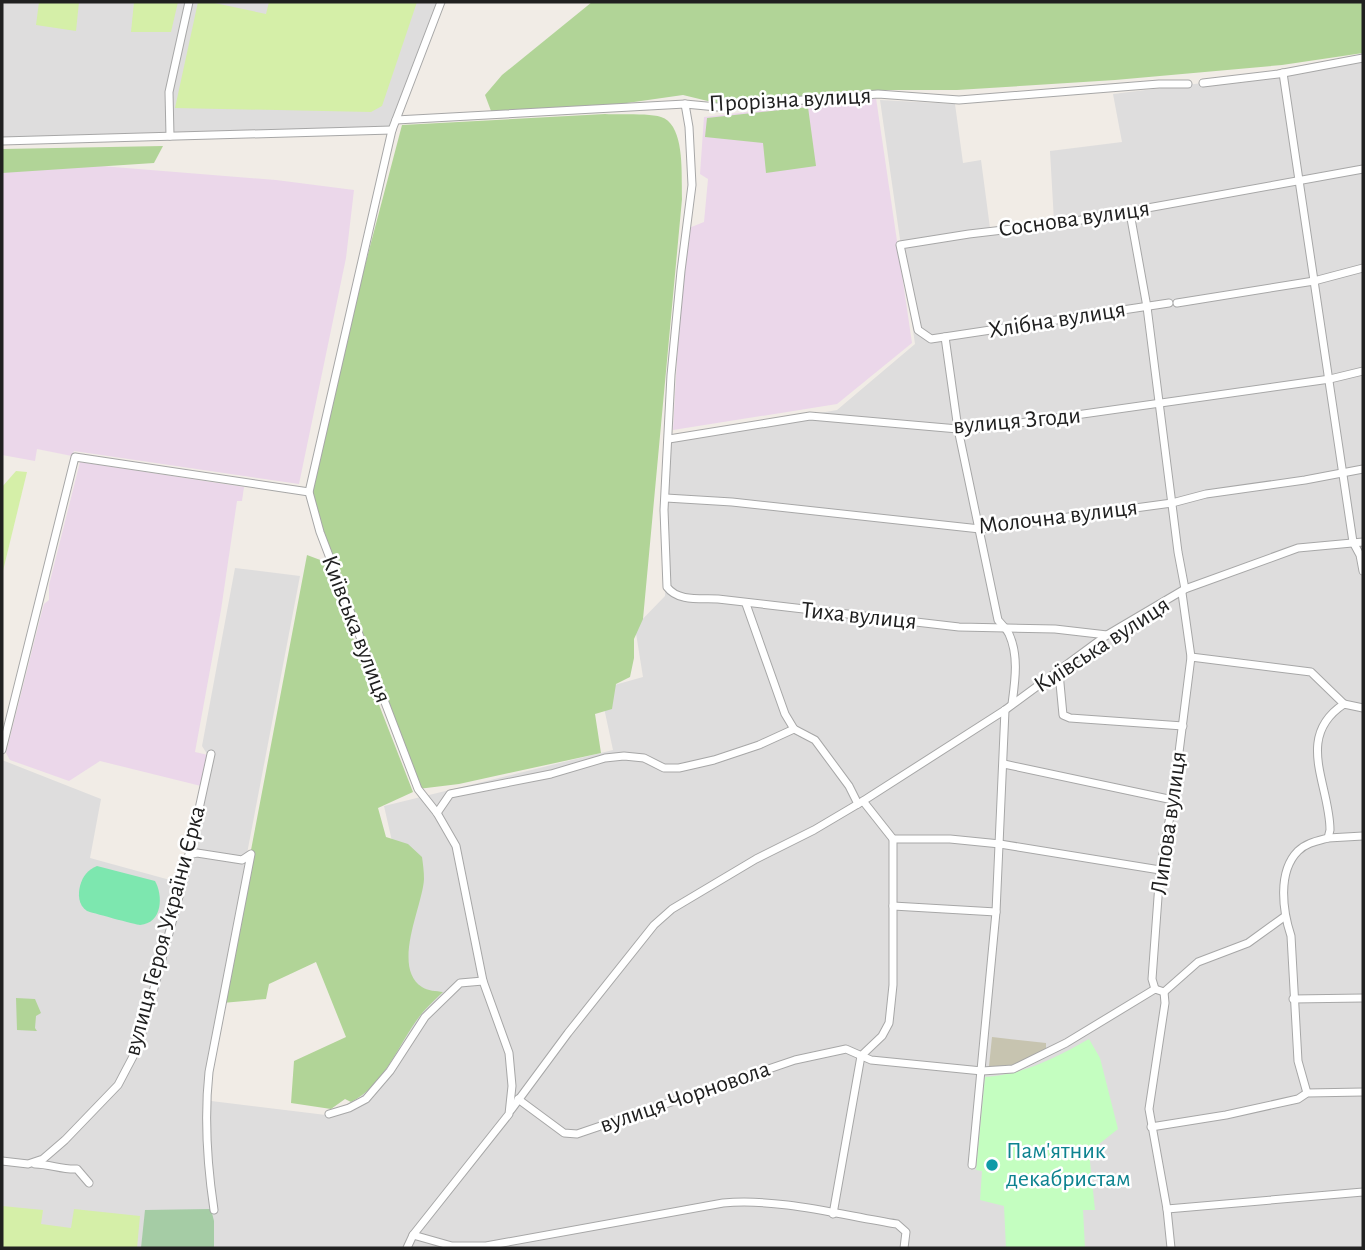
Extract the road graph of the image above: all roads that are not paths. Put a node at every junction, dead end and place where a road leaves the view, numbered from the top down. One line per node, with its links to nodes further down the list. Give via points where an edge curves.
1 (189, 2): 10 (street, via 169,92)
2 (441, 2): 8 (street, Київська вулиця)
3 (1363, 58): 4 (street)
4 (1283, 73): 5 (street); 13 (street)
5 (1203, 83)
6 (1188, 84): 7 (street, Прорізна вулиця, via 959,100 878,94 717,107)
7 (685, 104): 8 (street); 23 (street, Прорізна вулиця, via 692,185 676,319)
8 (396, 120): 9 (street, Київська вулиця)
9 (392, 130): 10 (street); 26 (street, Київська вулиця)
10 (170, 136): 11 (street)
11 (2, 141)
12 (1363, 169): 13 (street, Соснова вулиця)
13 (1299, 182): 14 (street, Соснова вулиця); 16 (street)
14 (1130, 213): 17 (street, Липова вулиця); 18 (street, Соснова вулиця, via 900,245 918,330 931,339)
15 (1363, 268): 16 (street, Хлібна вулиця)
16 (1314, 281): 17 (street, Хлібна вулиця); 20 (street)
17 (1147, 307): 18 (street, Хлібна вулиця); 21 (street, Липова вулиця)
18 (945, 337): 22 (street)
19 (1363, 371): 20 (street, вулиця Згоди)
20 (1330, 379): 21 (street, вулиця Згоди); 25 (street)
21 (1159, 404): 22 (street, вулиця Згоди); 28 (street, Липова вулиця)
22 (958, 429): 23 (street, вулиця Згоди, via 810,416); 29 (street)
23 (669, 439): 27 (street, Прорізна вулиця)
24 (1363, 469): 25 (street, Молочна вулиця)
25 (1342, 473): 28 (street, Молочна вулиця); 30 (street)
26 (309, 492): 45 (street, via 75,457); 50 (street, Київська вулиця, via 418,789)
27 (666, 498): 29 (street, Молочна вулиця); 34 (street, Тиха вулиця, via 667,587 680,597)
28 (1172, 503): 29 (street, Молочна вулиця); 33 (street, Липова вулиця)
29 (980, 529): 35 (street, via 998,620)
30 (1353, 542): 31 (street, Київська вулиця); 32 (street); 33 (street, Київська вулиця, via 1298,548)
31 (1363, 542)
32 (1363, 571)
33 (1184, 591): 36 (street, Київська вулиця); 37 (street, Липова вулиця)
34 (746, 604): 35 (street, Тиха вулиця); 44 (street)
35 (1005, 628): 36 (street, Тиха вулиця); 39 (street, via 1016,664)
36 (1107, 635): 38 (street, Київська вулиця)
37 (1191, 657): 40 (street, via 1311,672); 43 (street, Липова вулиця)
38 (1059, 673): 39 (street, Київська вулиця); 43 (street, via 1063,715 1070,718)
39 (1012, 704): 42 (street, Київська вулиця)
40 (1344, 704): 41 (street); 52 (street, via 1325,722 1317,749 1330,821)
41 (1363, 708)
42 (1005, 710): 47 (street); 49 (street, Київська вулиця)
43 (1183, 726): 48 (street, Липова вулиця)
44 (794, 729): 49 (street, via 815,740); 50 (street, via 679,768 664,768 644,758 605,758 450,794)
45 (2, 750)
46 (211, 754): 55 (street, вулиця Героя України Єрка)
47 (1004, 764): 48 (street); 54 (street)
48 (1173, 800): 56 (street, Липова вулиця)
49 (860, 802): 53 (street); 69 (street, Київська вулиця, via 672,909 654,925)
50 (437, 813): 60 (street, Київська вулиця, via 459,856)
51 (1363, 836): 52 (street)
52 (1328, 838): 59 (street, via 1296,852 1283,892)
53 (893, 839): 54 (street); 57 (street)
54 (1000, 844): 56 (street); 58 (street)
55 (189, 855): 74 (street, вулиця Героя України Єрка, via 141,1037 128,1066 118,1085 65,1140 43,1159); 79 (street, via 242,860 251,854 206,1098)
56 (1160, 870): 61 (street, Липова вулиця)
57 (893, 906): 58 (street); 65 (street, via 889,1023)
58 (996, 912): 66 (street)
59 (1284, 917): 62 (street, via 1248,943 1198,962); 64 (street, via 1290,936)
60 (483, 981): 70 (street, via 460,983 425,1017 366,1099); 71 (street, Київська вулиця, via 509,1054)
61 (1155, 989): 62 (street); 66 (street, вулиця Чорновола, via 1013,1069)
62 (1164, 992): 72 (street, via 1149,1109)
63 (1363, 998): 64 (street)
64 (1293, 999): 68 (street, via 1298,1061)
65 (861, 1056): 66 (street, вулиця Чорновола); 69 (street, вулиця Чорновола, via 846,1049 795,1059 577,1134 564,1133); 80 (street)
66 (982, 1071): 75 (street)
67 (1363, 1092): 68 (street)
68 (1307, 1093): 72 (street, via 1226,1115)
69 (518, 1099): 71 (street, Київська вулиця)
70 (329, 1114)
71 (509, 1114): 81 (street, Київська вулиця)
72 (1151, 1126): 78 (street)
73 (2, 1161): 74 (street)
74 (28, 1164): 76 (street, via 77,1169)
75 (972, 1165)
76 (89, 1184)
77 (1363, 1192): 78 (street)
78 (1167, 1209): 84 (street)
79 (214, 1210)
80 (834, 1214): 81 (street, via 748,1201 486,1246 452,1246); 83 (street, via 897,1224 906,1232)
81 (413, 1235): 82 (street, Київська вулиця)
82 (407, 1248)
83 (904, 1248)
84 (1171, 1248)

